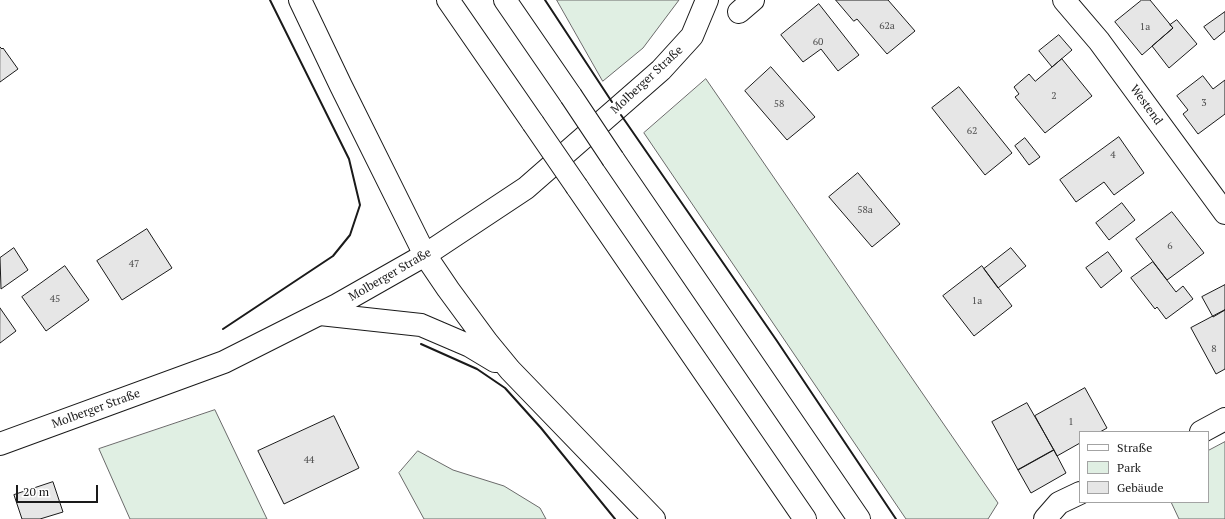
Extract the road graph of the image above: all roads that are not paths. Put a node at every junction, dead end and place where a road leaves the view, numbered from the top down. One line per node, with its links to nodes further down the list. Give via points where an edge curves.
1 (300, 0): 7 (main road)
2 (448, 0): 15 (main road, bridge)
3 (505, 0): 16 (main road, bridge)
4 (708, 0): 7 (main road, Molberger Straße, via 692,36 661,70 526,188)
5 (1064, 0): 6 (main road, Westend, via 1099,41)
6 (1225, 213)
7 (426, 255): 8 (main road, Molberger Straße); 9 (main road, via 474,325)
8 (320, 314): 9 (main road, via 421,325 470,346); 12 (main road, Molberger Straße, via 224,362)
9 (510, 370): 14 (main road)
10 (1225, 419): 11 (main road)
11 (1203, 431)
12 (0, 444)
13 (1079, 493): 17 (main road, via 1059,503)
14 (654, 519)
15 (804, 519)
16 (859, 519)
17 (1044, 519)

